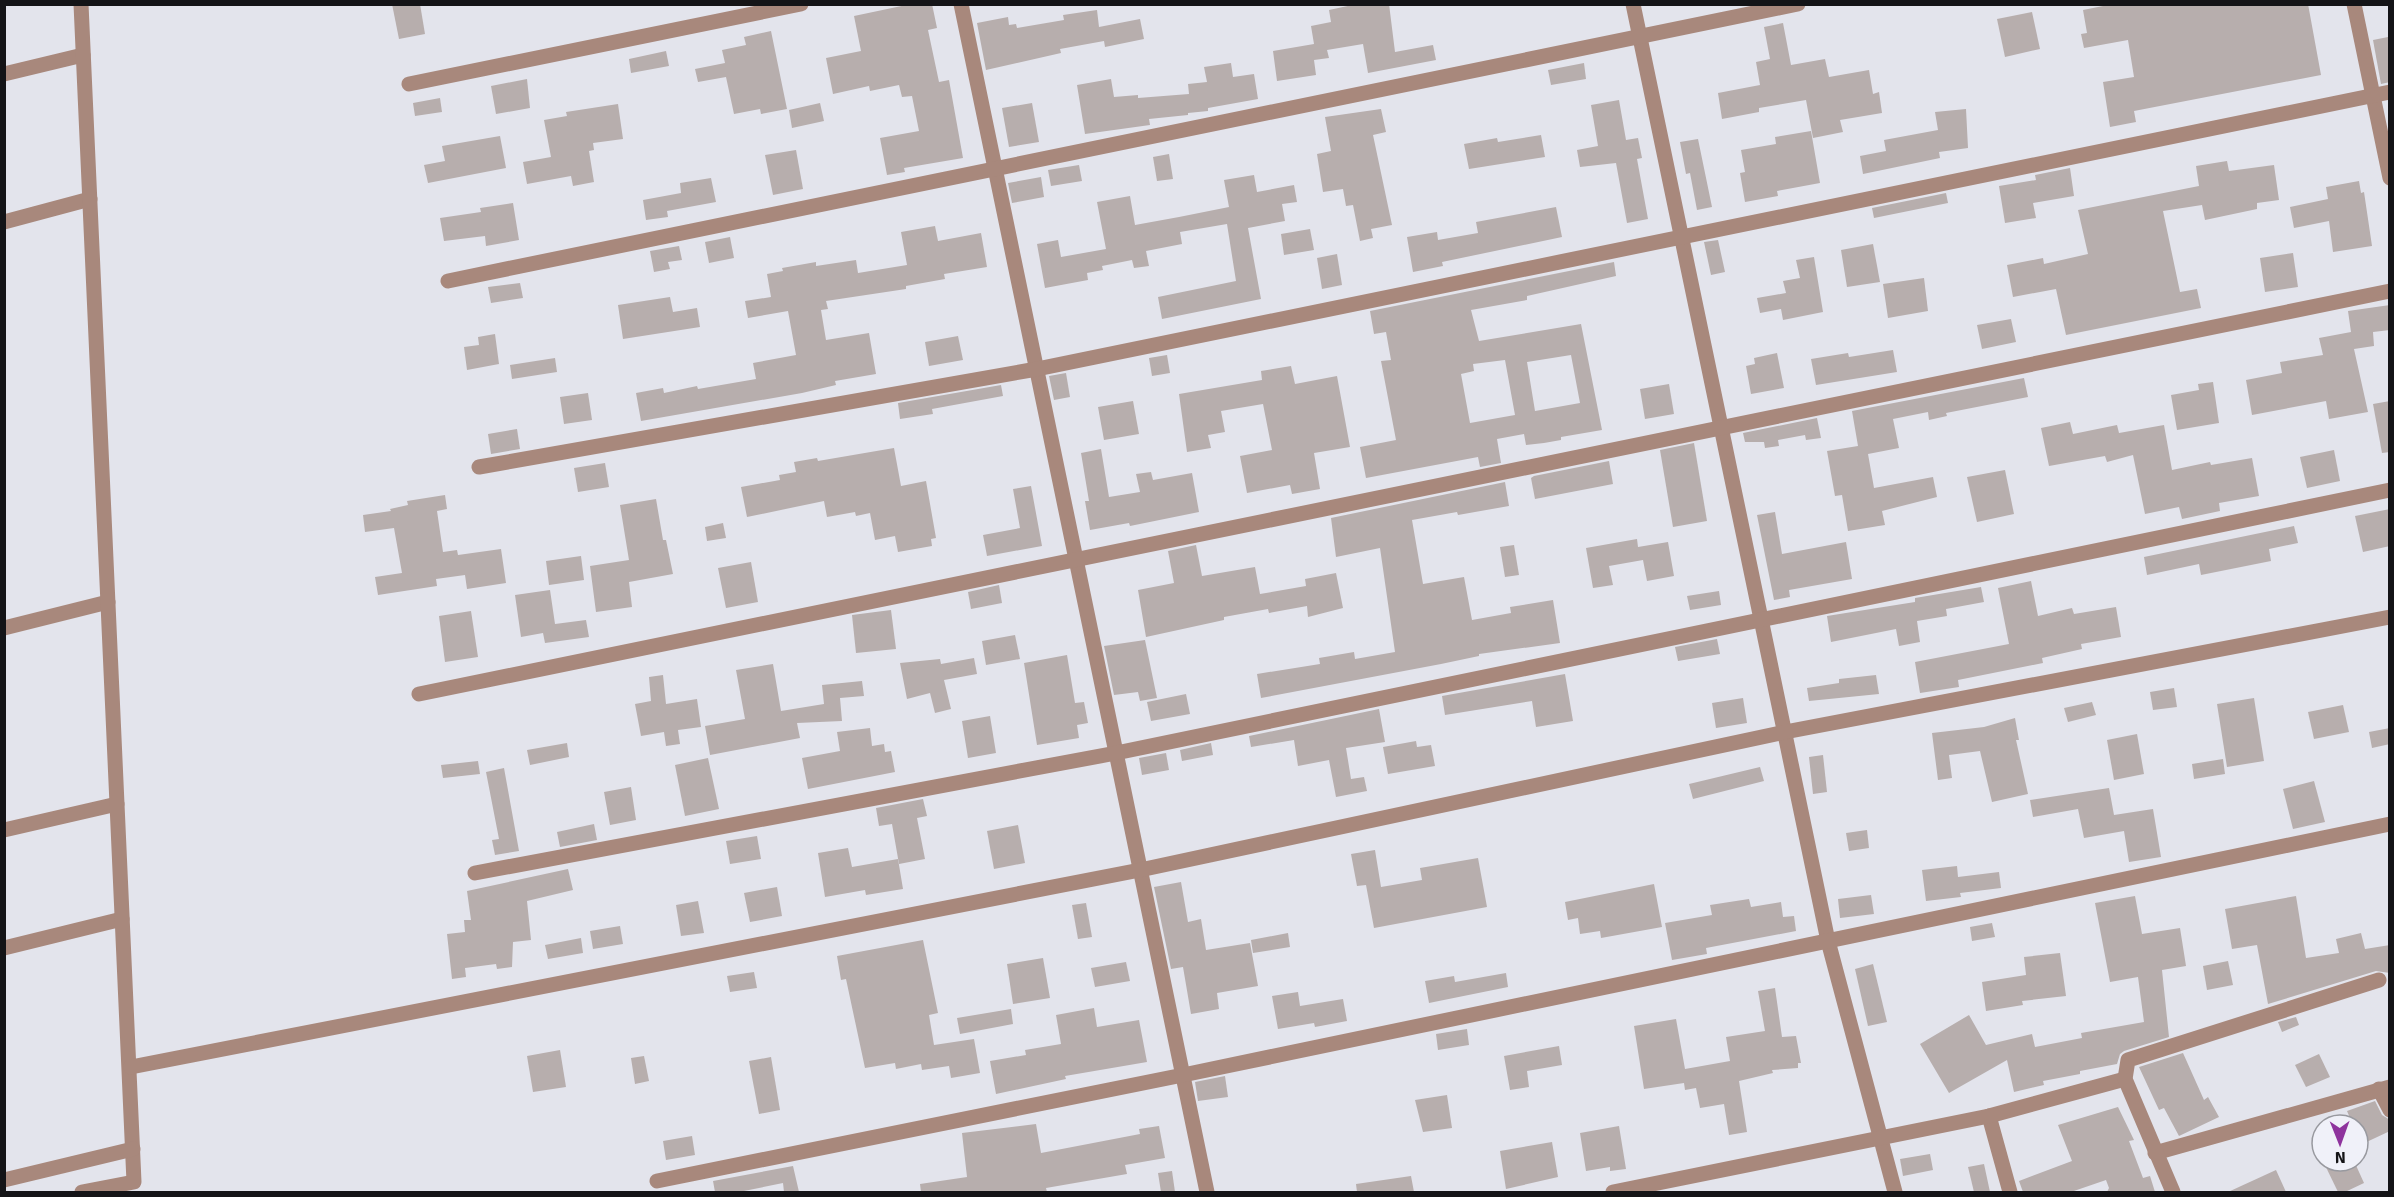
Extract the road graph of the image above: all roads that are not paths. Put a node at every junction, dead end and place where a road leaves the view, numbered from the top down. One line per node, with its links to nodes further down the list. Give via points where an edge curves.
1 (81, 4): 8 (street)
2 (801, 4): 10 (street)
3 (962, 4): 13 (street)
4 (1633, 4): 7 (street)
5 (1798, 4): 7 (street)
6 (2354, 4): 12 (street)
7 (1639, 37): 13 (street); 17 (street)
8 (83, 55): 9 (street); 15 (street)
9 (4, 74)
10 (409, 84)
11 (2390, 92): 12 (street)
12 (2373, 96): 14 (street); 17 (street)
13 (995, 169): 18 (street); 20 (street)
14 (2390, 178)
15 (90, 200): 16 (street); 25 (street)
16 (4, 222)
17 (1681, 237): 20 (street); 21 (street)
18 (448, 281)
19 (2390, 291): 21 (street)
20 (1037, 369): 22 (street); 24 (street)
21 (1721, 428): 24 (street); 27 (street)
22 (479, 467)
23 (2390, 490): 27 (street)
24 (1076, 559): 29 (street); 31 (street)
25 (108, 602): 28 (street); 32 (street)
26 (2390, 617): 30 (street)
27 (1761, 620): 30 (street); 31 (street)
28 (4, 628)
29 (419, 694)
30 (1785, 732): 35 (street); 38 (street)
31 (1116, 753): 35 (street); 36 (street)
32 (117, 804): 34 (street); 37 (street)
33 (2390, 824): 38 (street)
34 (4, 831)
35 (1140, 870): 41 (street); 42 (street)
36 (475, 873)
37 (122, 919): 39 (street); 41 (street)
38 (1828, 941): 42 (street); 47 (street)
39 (4, 948)
40 (2379, 980): 43 (street, via 2128,1060)
41 (131, 1067): 48 (street)
42 (1183, 1075): 51 (street); 54 (street)
43 (2125, 1079): 46 (street); 49 (street)
44 (2384, 1088): 45 (street); 49 (street)
45 (2390, 1110)
46 (1989, 1116): 47 (street); 57 (street)
47 (1880, 1140): 55 (street); 56 (street)
48 (133, 1149): 50 (street); 52 (street)
49 (2155, 1153): 58 (street)
50 (4, 1180)
51 (657, 1181)
52 (135, 1187): 53 (street)
53 (82, 1192)
54 (1207, 1192)
55 (1613, 1192)
56 (1895, 1192)
57 (2010, 1192)
58 (2173, 1192)

